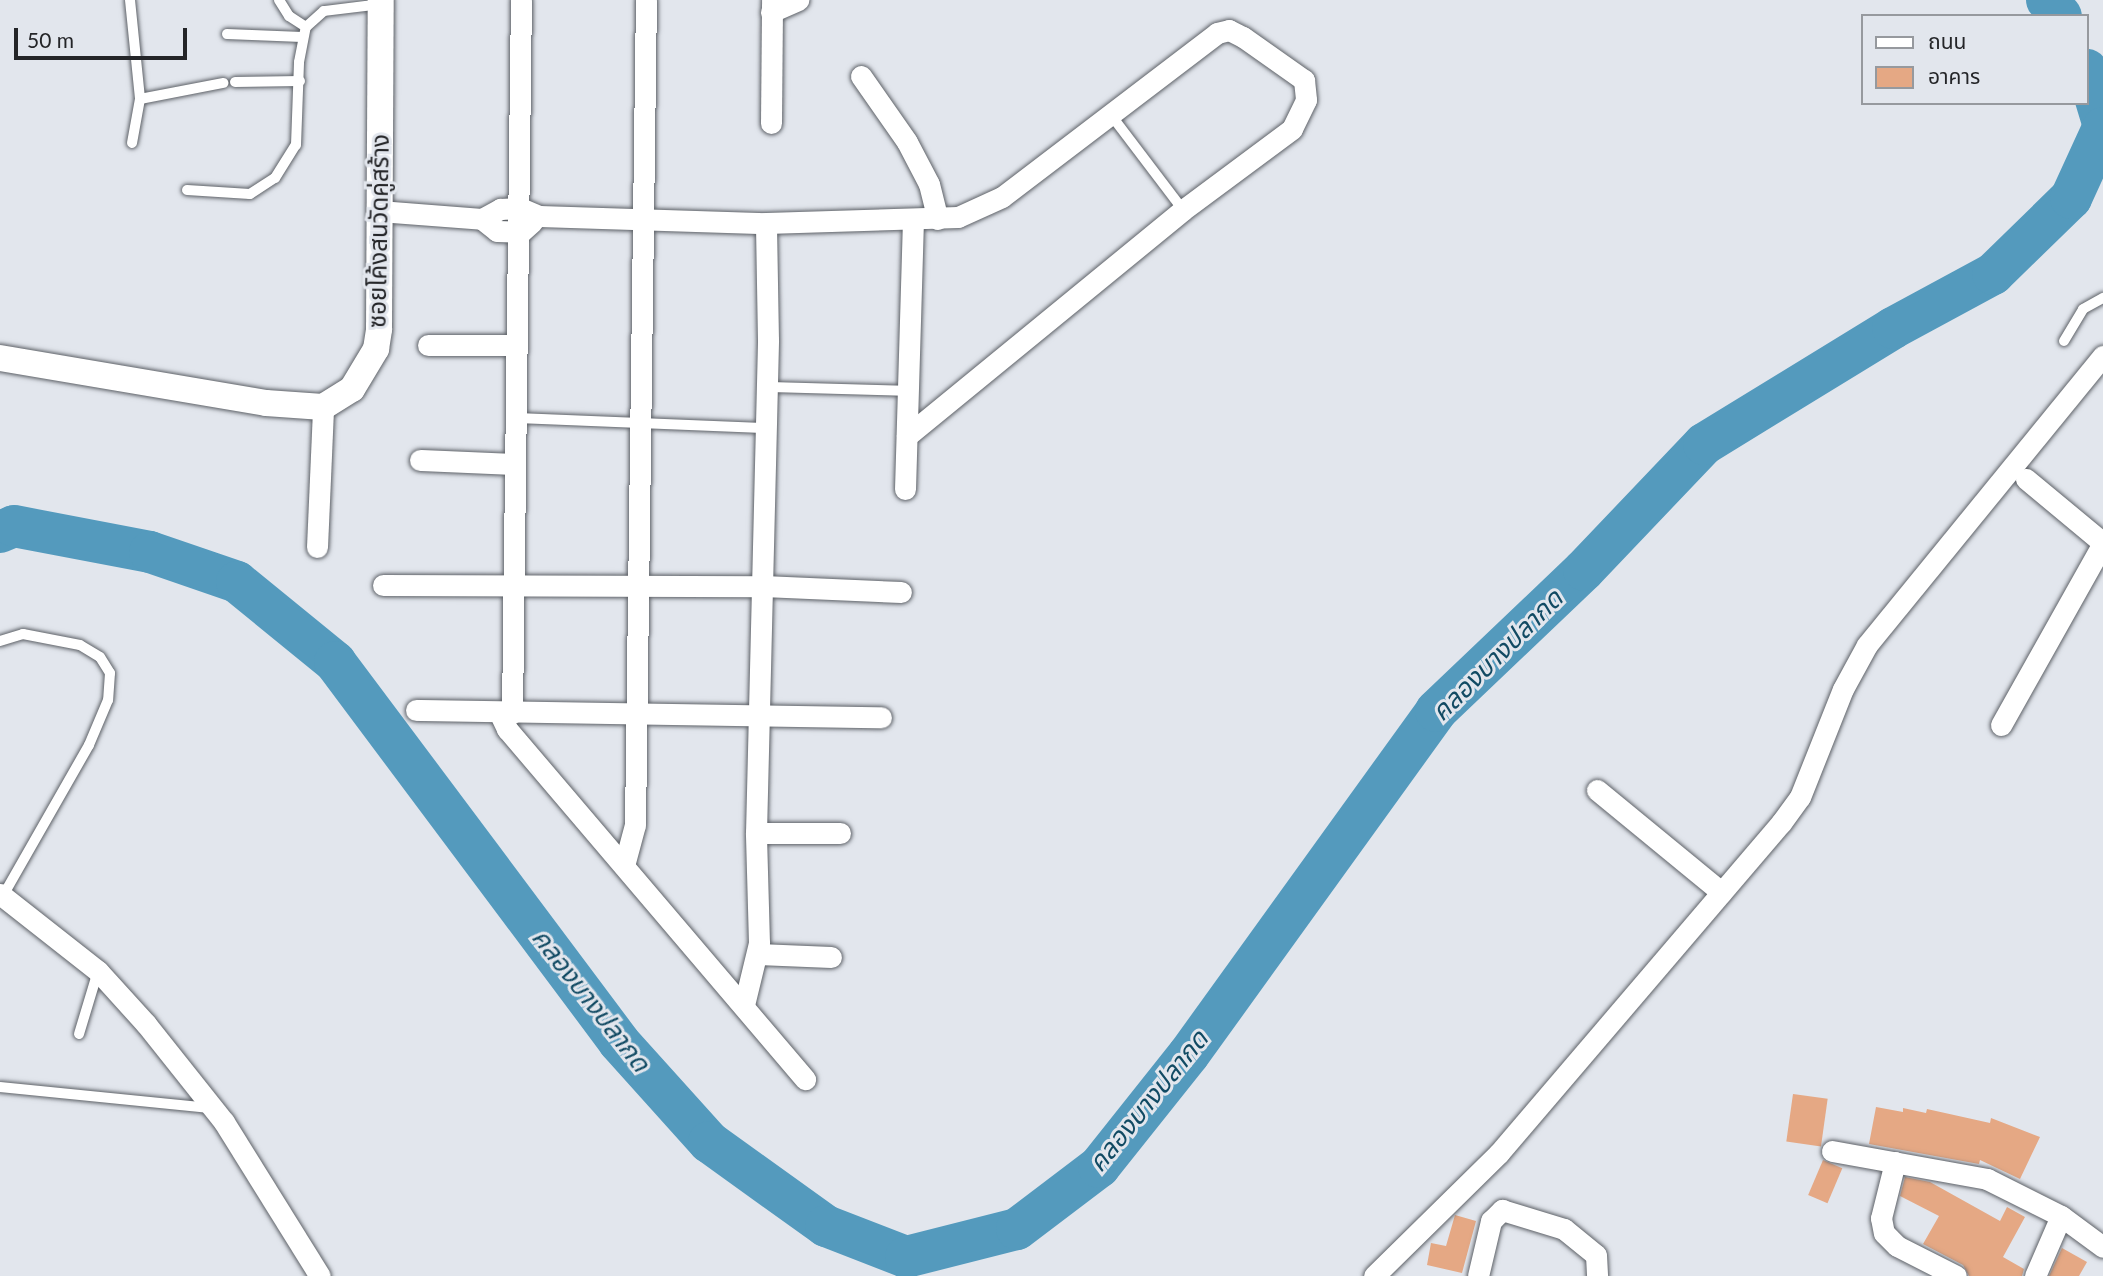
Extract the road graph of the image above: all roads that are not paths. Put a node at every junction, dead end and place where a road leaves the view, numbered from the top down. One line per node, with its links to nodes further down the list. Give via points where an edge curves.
1 (130, 0): 14 (lane)
2 (279, 0): 8 (lane)
3 (521, 0): 21 (street, via 517,129)
4 (646, 0): 24 (street)
5 (798, 0): 7 (street)
6 (381, 2): 8 (lane, via 324,11); 20 (street, ซอยโค้งสนวัดคู่สร้าง)
7 (772, 6): 16 (street)
8 (304, 32): 9 (lane); 11 (lane)
9 (228, 34)
10 (861, 76): 23 (street, via 907,142 929,184)
11 (300, 80): 12 (lane); 18 (lane, via 296,145 275,178 250,194)
12 (235, 82)
13 (223, 83): 14 (lane)
14 (140, 99): 17 (lane)
15 (1111, 115): 19 (lane); 19 (street, via 1217,33 1228,30 1304,80 1306,100 1292,129); 23 (street, via 1002,197 976,212)
16 (771, 123)
17 (132, 143)
18 (187, 190)
19 (1182, 210): 40 (street)
20 (380, 211): 22 (street); 36 (street, ซอยโค้งสนวัดคู่สร้าง, via 376,349 352,389)
21 (529, 212): 22 (street, via 499,209); 24 (street); 27 (street)
22 (482, 219): 27 (street, via 497,231)
23 (938, 219): 25 (street)
24 (644, 221): 26 (street); 38 (street)
25 (913, 222): 26 (street); 35 (street)
26 (766, 223): 34 (street)
27 (521, 232): 31 (street)
28 (2103, 298): 29 (lane, via 2083,309)
29 (2064, 341)
30 (428, 345): 31 (street)
31 (516, 345): 37 (street)
32 (2103, 356): 63 (street, via 1867,645 1843,689 1800,797)
33 (0, 358): 36 (street, via 266,403)
34 (766, 387): 35 (lane); 39 (street)
35 (908, 391): 40 (street)
36 (323, 407): 46 (street)
37 (516, 418): 38 (lane); 42 (street)
38 (642, 421): 39 (lane); 50 (street)
39 (764, 428): 48 (street)
40 (907, 436): 44 (street)
41 (420, 460): 42 (street)
42 (515, 464): 49 (street)
43 (2026, 479): 45 (street)
44 (905, 489)
45 (2103, 543): 58 (street)
46 (317, 547)
47 (383, 585): 49 (street)
48 (763, 586): 50 (street); 51 (street); 56 (street)
49 (515, 587): 50 (street); 55 (street)
50 (640, 588): 54 (street)
51 (901, 592)
52 (0, 641): 64 (lane, via 23,634 80,645 100,657 110,673 108,700 89,745)
53 (416, 710): 55 (street)
54 (637, 712): 55 (street); 56 (street); 62 (street, via 635,825)
55 (506, 714): 62 (street, via 507,729)
56 (760, 714): 57 (street); 60 (street)
57 (881, 717)
58 (2001, 725)
59 (1597, 790): 63 (street)
60 (756, 833): 61 (street); 65 (street)
61 (840, 833)
62 (625, 862): 68 (street)
63 (1721, 892): 78 (street, via 1499,1153)
64 (1, 895): 67 (street)
65 (758, 954): 66 (street); 68 (street)
66 (831, 957)
67 (98, 971): 69 (lane); 72 (street)
68 (744, 1006): 70 (street)
69 (79, 1034)
70 (805, 1079)
71 (0, 1087): 72 (lane)
72 (212, 1108): 77 (street, via 302,1240)
73 (1832, 1150): 74 (street)
74 (1895, 1162): 75 (street, via 1987,1179); 81 (street, via 1881,1218 1884,1233 1897,1246)
75 (2061, 1216): 76 (street); 82 (street)
76 (2103, 1247)
77 (320, 1276)
78 (1374, 1276)
79 (1479, 1276): 80 (street, via 1491,1221 1502,1210 1564,1229 1596,1255)
80 (1597, 1276)
81 (1956, 1276)
82 (2035, 1276)

